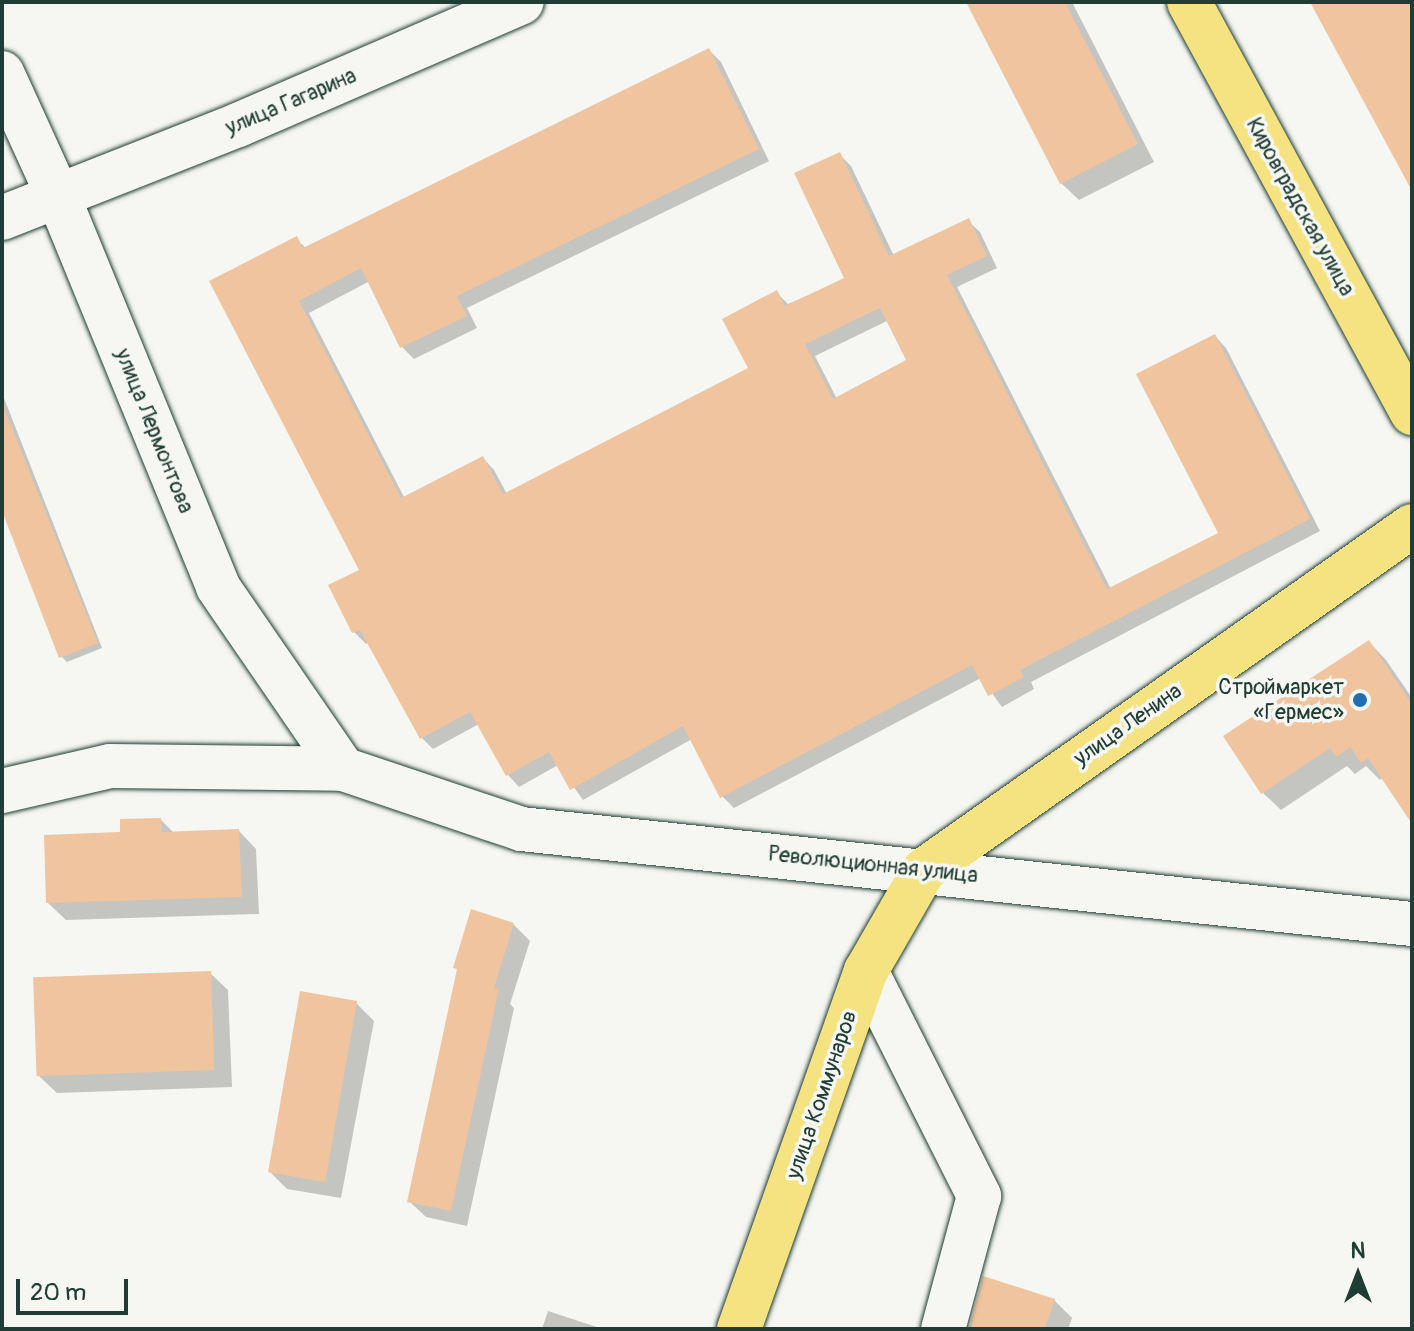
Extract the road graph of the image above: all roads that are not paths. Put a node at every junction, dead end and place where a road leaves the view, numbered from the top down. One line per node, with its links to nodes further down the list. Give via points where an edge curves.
1 (522, 2): 4 (street, улица Гагарина)
2 (1189, 2): 6 (main road, Кировградская улица)
3 (2, 73): 4 (street, улица Лермонтова)
4 (58, 196): 5 (street, улица Гагарина); 8 (street, улица Лермонтова, via 218,587)
5 (2, 218)
6 (1412, 413)
7 (1412, 526): 10 (main road, улица Ленина)
8 (343, 769): 9 (street, Революционная улица, via 110,766); 10 (street, Революционная улица, via 521,829)
9 (2, 791)
10 (924, 870): 11 (street, Революционная улица); 12 (main road, улица Коммунаров)
11 (1412, 924)
12 (866, 971): 13 (main road, улица Коммунаров); 14 (street, via 979,1196)
13 (739, 1329)
14 (943, 1329)

